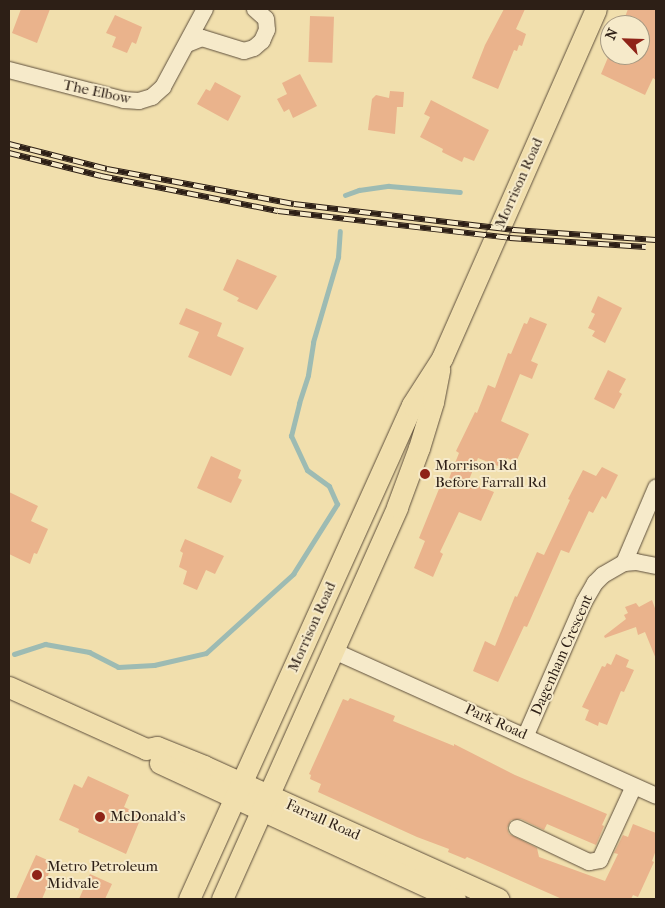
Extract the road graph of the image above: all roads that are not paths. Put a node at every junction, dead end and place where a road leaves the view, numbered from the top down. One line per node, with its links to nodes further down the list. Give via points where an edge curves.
1 (205, 9): 4 (street, The Elbow)
2 (255, 9): 4 (street, via 266,19 267,30 254,48 244,51 202,38)
3 (596, 9): 6 (main road, Morrison Road)
4 (187, 44): 5 (street, The Elbow, via 163,87 152,97 139,101 48,82)
5 (9, 70)
6 (442, 358): 10 (main road, Morrison Road, via 419,448); 14 (main road, Morrison Road, via 412,405)
7 (656, 488): 8 (street)
8 (624, 563): 9 (street); 12 (street, Dagenham Crescent, via 603,574 584,602)
9 (656, 566)
10 (334, 651): 12 (street, Park Road); 16 (main road, Morrison Road)
11 (9, 687): 14 (main road, Farrall Road, via 146,749 157,747)
12 (526, 736): 13 (street, Park Road)
13 (634, 786): 15 (street, Park Road); 17 (street, via 600,860 589,862)
14 (239, 790): 16 (main road, Farrall Road); 18 (main road, Morrison Road)
15 (656, 796)
16 (266, 803): 19 (main road, Morrison Road); 20 (main road, Farrall Road); 21 (main road, Farrall Road)
17 (517, 828)
18 (189, 899)
19 (222, 899)
20 (455, 899)
21 (498, 899)

